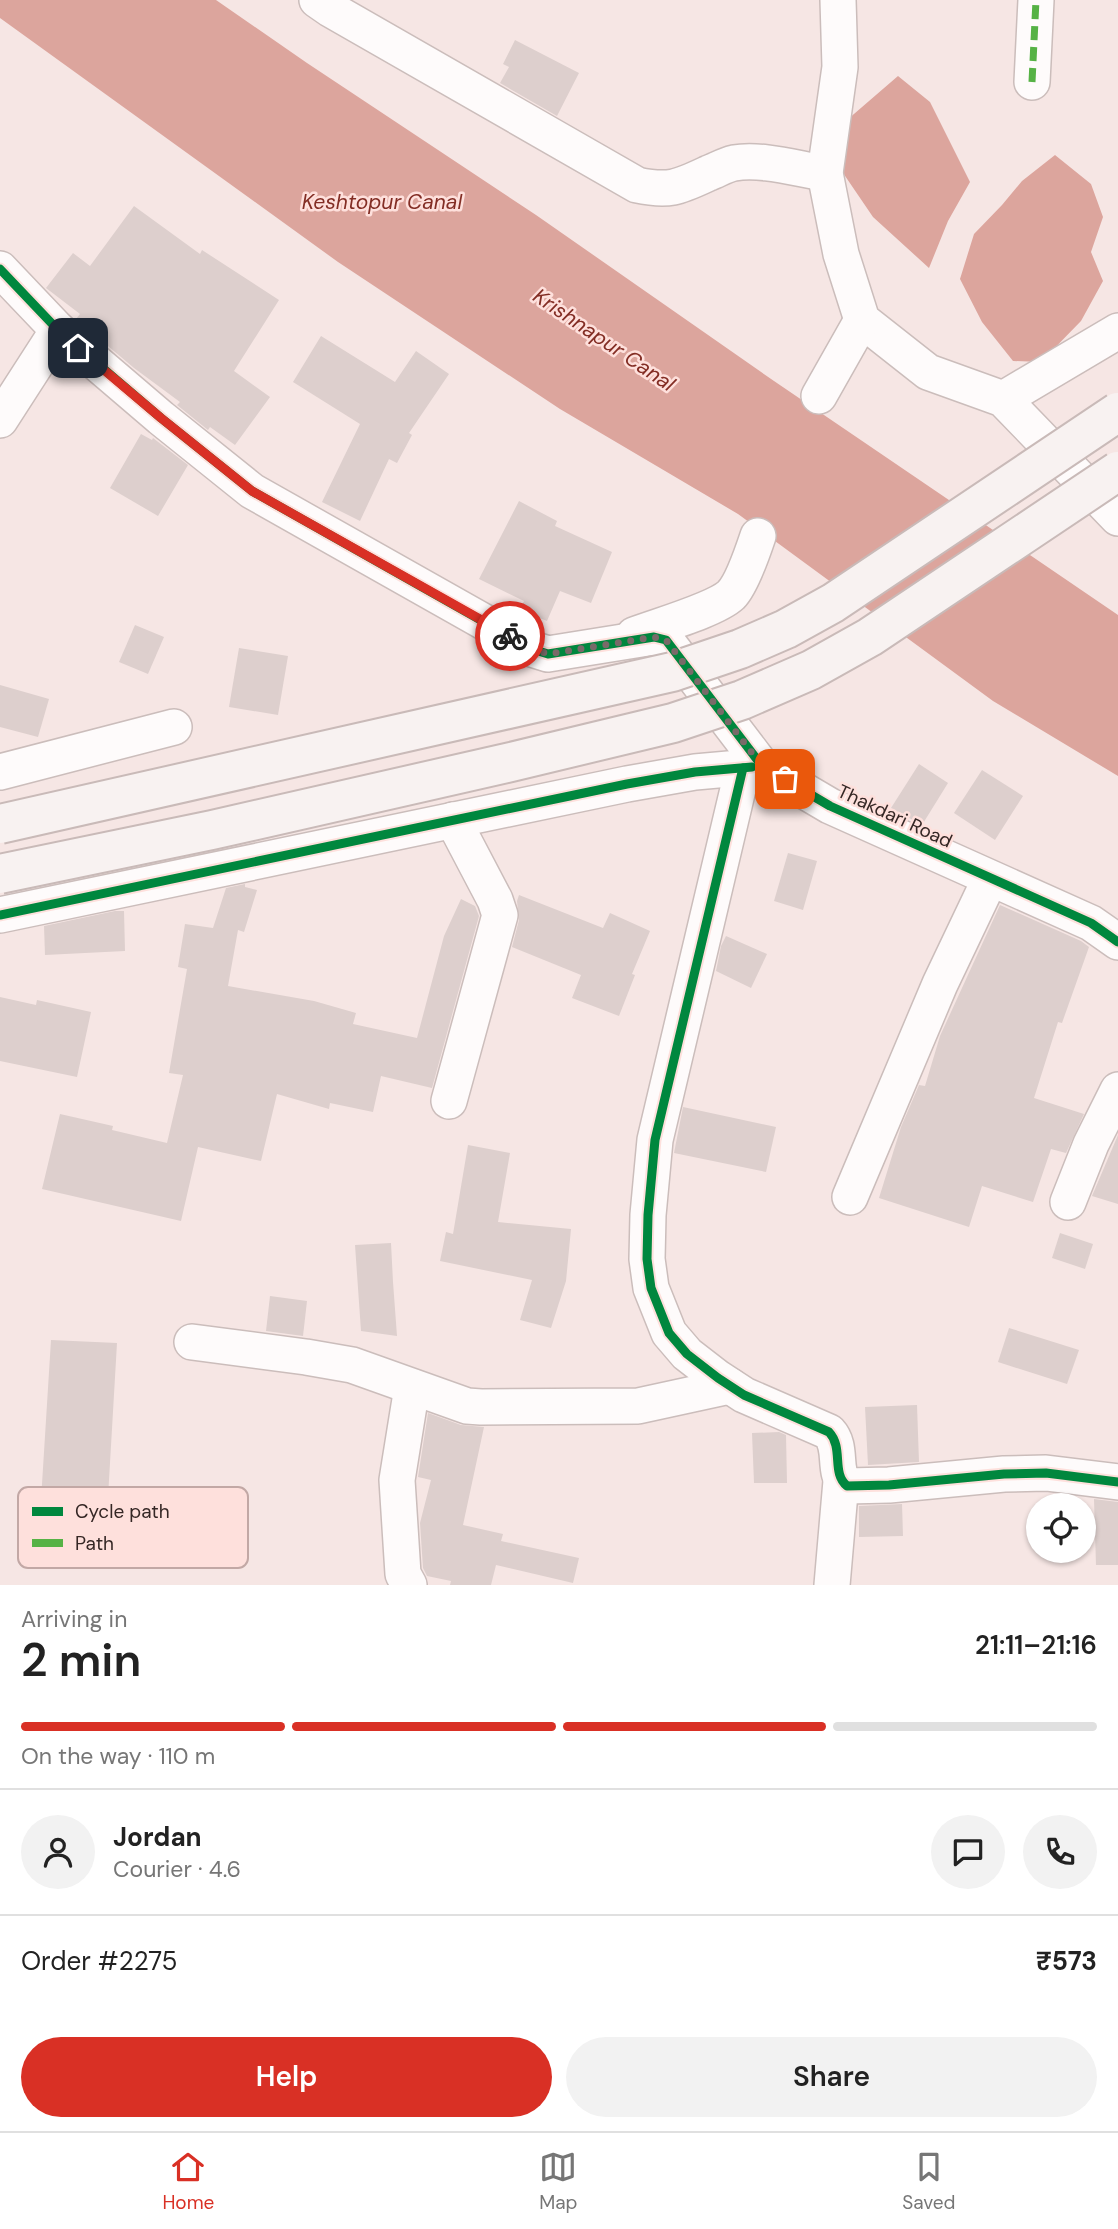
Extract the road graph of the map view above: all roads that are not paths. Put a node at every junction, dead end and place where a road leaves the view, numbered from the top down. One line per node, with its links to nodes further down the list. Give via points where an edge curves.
1 (317, 0): 5 (street, via 637,185 659,190 684,185 737,163 752,162)
2 (838, 0): 5 (street, via 840,67)
3 (1036, 0): 4 (street)
4 (1032, 82)
5 (825, 173): 7 (street, via 841,254)
6 (0, 269): 8 (street, Thakdari Road)
7 (862, 320): 10 (street); 11 (street, via 928,372)
8 (58, 330): 13 (street); 17 (street, Thakdari Road, via 252,491 533,649 557,654)
9 (1118, 331): 11 (street)
10 (819, 396)
11 (1003, 399): 15 (street)
12 (1118, 412): 22 (main road, bridge, via 833,603 740,649 658,675)
13 (0, 420)
14 (1118, 471): 23 (main road, bridge, via 870,637 811,670 741,700 673,723 537,756)
15 (1118, 518)
16 (758, 536): 17 (street, via 732,594 717,604)
17 (601, 647): 19 (street, Thakdari Road, via 654,637 666,640)
18 (174, 727): 20 (street)
19 (753, 767): 21 (street, via 627,784); 24 (street, Thakdari Road); 32 (street, via 655,1140 648,1215 651,1289 669,1333 687,1354)
20 (0, 772)
21 (453, 820): 25 (street); 28 (street, via 500,915)
22 (0, 824)
23 (0, 874)
24 (990, 878): 26 (street, Thakdari Road, via 1091,923); 29 (street)
25 (0, 915)
26 (1118, 942)
27 (1118, 1090): 30 (street)
28 (449, 1101)
29 (850, 1197)
30 (1068, 1202)
31 (192, 1342): 33 (street, via 335,1361)
32 (730, 1385): 33 (street, via 638,1406 494,1407 467,1406); 34 (street, via 829,1432 836,1439)
33 (412, 1387): 36 (street, via 397,1480 403,1574)
34 (841, 1481): 35 (street, via 853,1487 1046,1473); 37 (street)
35 (1118, 1482)
36 (409, 1585)
37 (832, 1585)

